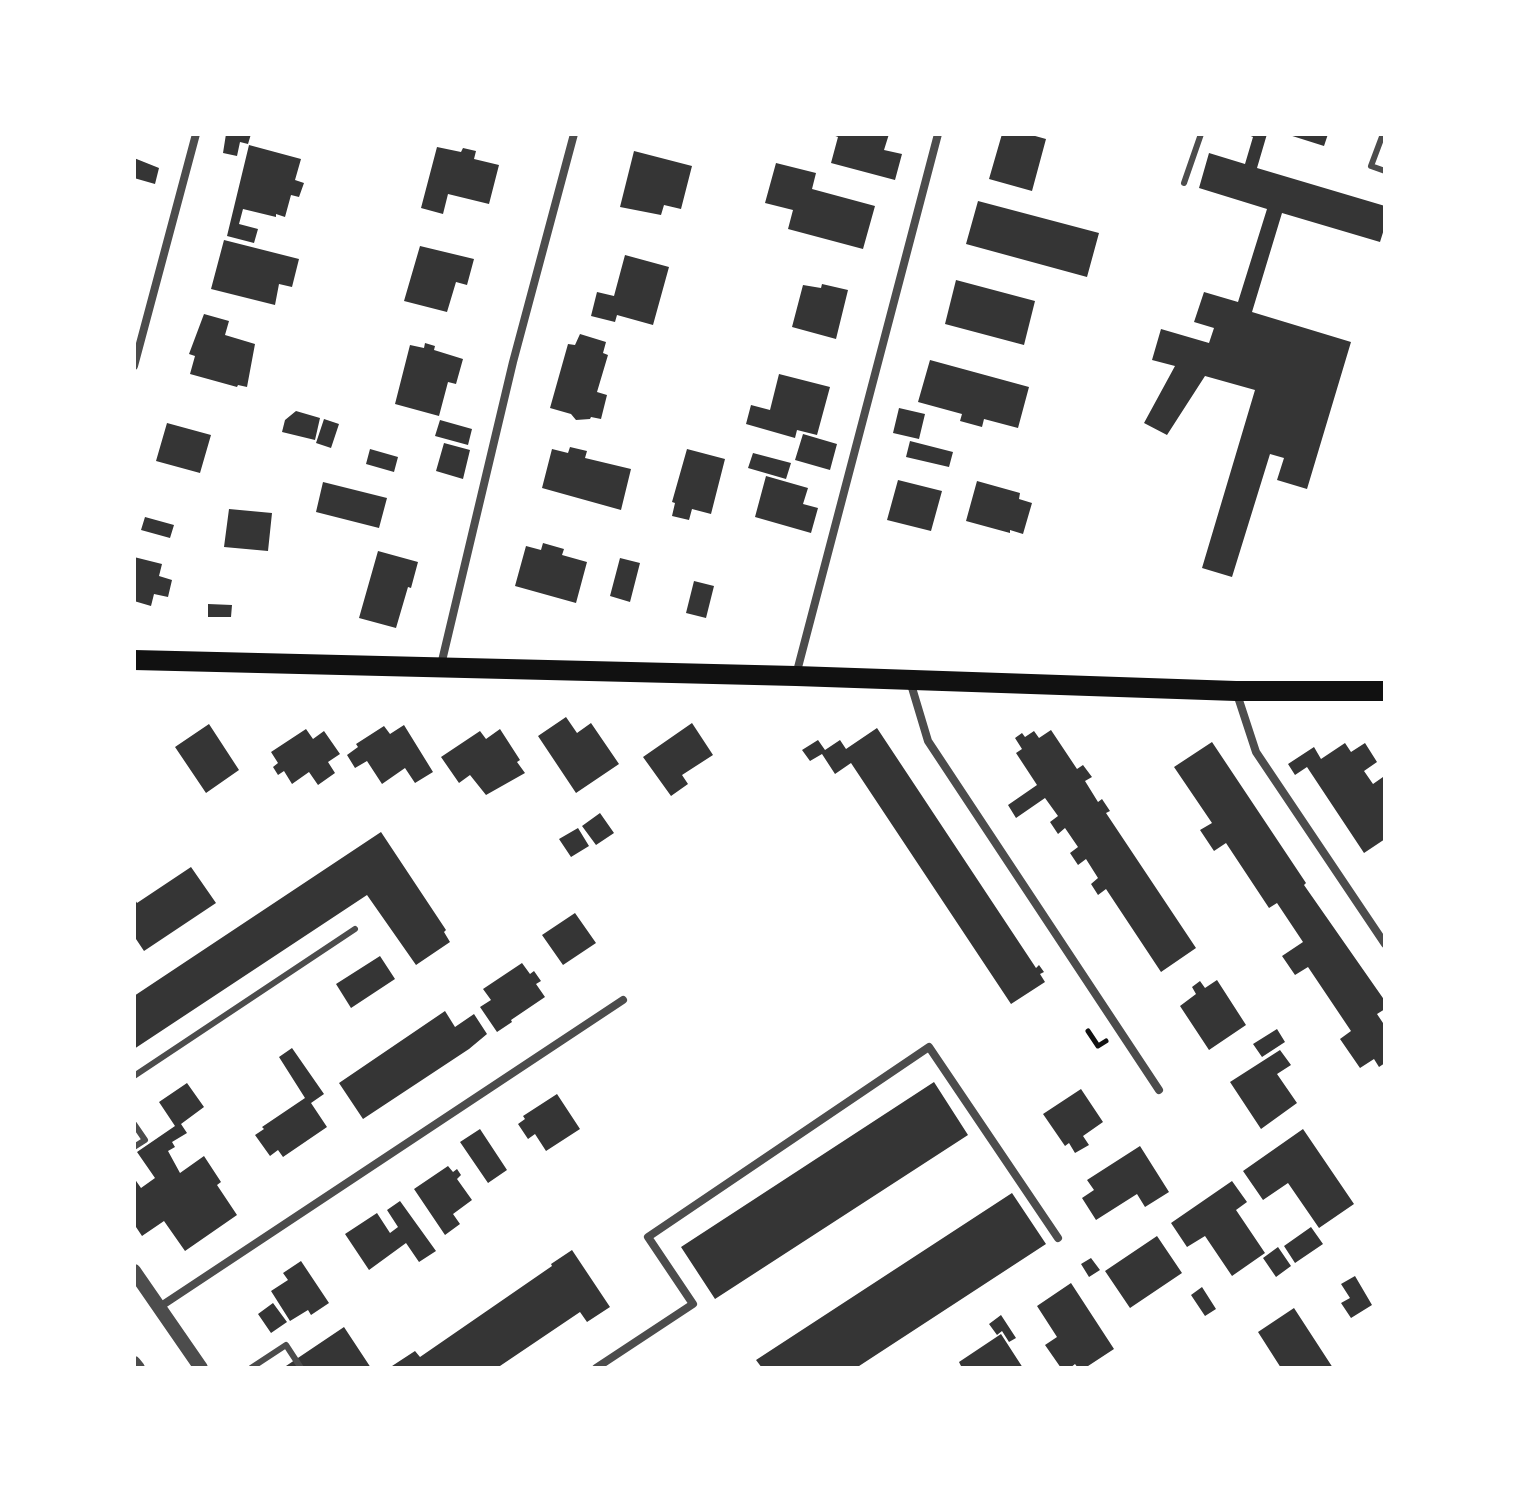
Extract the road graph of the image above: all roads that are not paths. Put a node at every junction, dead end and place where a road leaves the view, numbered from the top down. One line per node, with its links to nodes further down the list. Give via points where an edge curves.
1 (196, 134): 8 (street)
2 (574, 134): 10 (street)
3 (938, 134): 11 (street)
4 (1201, 134): 7 (lane)
5 (1383, 134): 6 (lane, via 1371,166)
6 (1385, 171)
7 (1184, 183)
8 (134, 366)
9 (134, 660): 10 (main road)
10 (440, 669): 11 (main road)
11 (796, 676): 12 (main road)
12 (910, 681): 13 (main road); 19 (street, via 928,741)
13 (1236, 691): 14 (main road); 16 (street, via 1256,752)
14 (1385, 691)
15 (355, 929): 18 (lane)
16 (1385, 944)
17 (623, 1000): 24 (street)
18 (134, 1076)
19 (1159, 1090)
20 (134, 1124): 21 (lane, via 145,1140)
21 (134, 1147)
22 (1058, 1238): 30 (street, via 929,1047 648,1237 693,1304)
23 (134, 1271): 24 (street)
24 (158, 1308): 27 (street)
25 (134, 1363): 26 (street)
26 (138, 1368)
27 (201, 1368)
28 (251, 1368): 29 (lane, via 286,1345)
29 (301, 1368)
30 (596, 1368)

